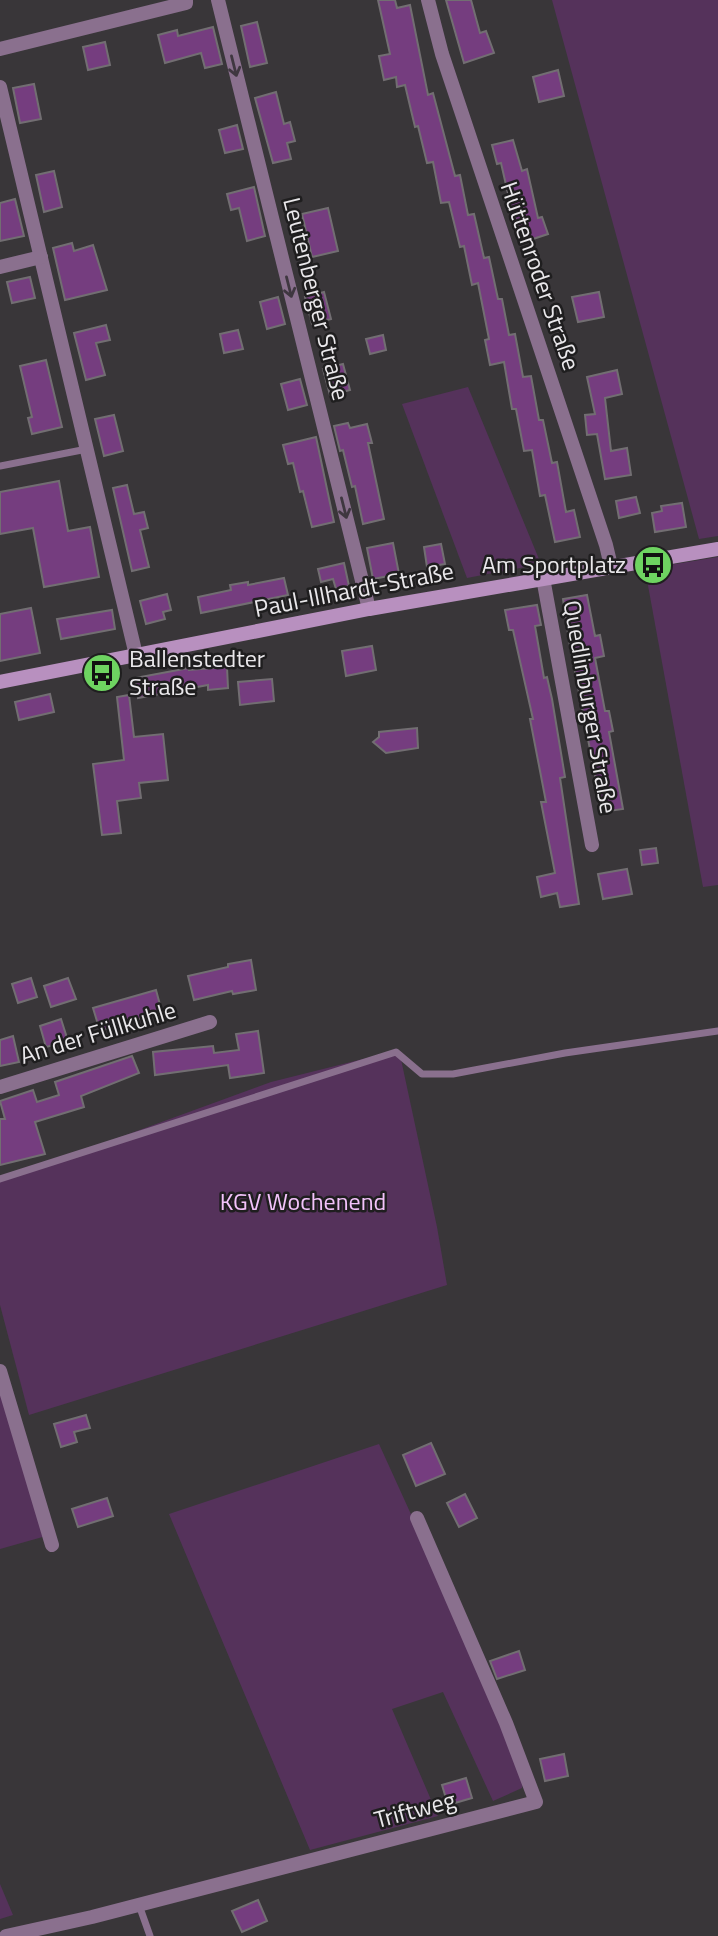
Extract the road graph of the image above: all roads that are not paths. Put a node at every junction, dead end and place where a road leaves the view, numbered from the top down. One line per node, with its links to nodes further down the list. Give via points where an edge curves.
1 (218, 0): 13 (street, Leutenberger Straße, one-way to 13)
2 (428, 0): 11 (street, Hüttenroder Straße)
3 (187, 1): 4 (street)
4 (0, 49)
5 (0, 87): 6 (street)
6 (41, 257): 7 (street); 8 (street)
7 (0, 267)
8 (88, 449): 9 (lane); 14 (street)
9 (0, 466)
10 (718, 549): 11 (street, Paul-Illhardt-Straße)
11 (611, 566): 12 (street, Paul-Illhardt-Straße)
12 (544, 578): 13 (street, Paul-Illhardt-Straße); 16 (street, Quedlinburger Straße)
13 (369, 609): 14 (street, Paul-Illhardt-Straße)
14 (136, 655): 15 (street, Paul-Illhardt-Straße)
15 (0, 682)
16 (592, 845)
17 (210, 1022): 19 (street, An der Füllkuhle)
18 (718, 1031): 20 (lane, via 453,1074 422,1074 396,1052)
19 (0, 1087)
20 (0, 1179)
21 (0, 1371): 23 (street)
22 (417, 1518): 24 (street, Triftweg, via 536,1802)
23 (52, 1545)
24 (139, 1905): 25 (street, Triftweg); 26 (lane)
25 (6, 1936)
26 (150, 1936)

